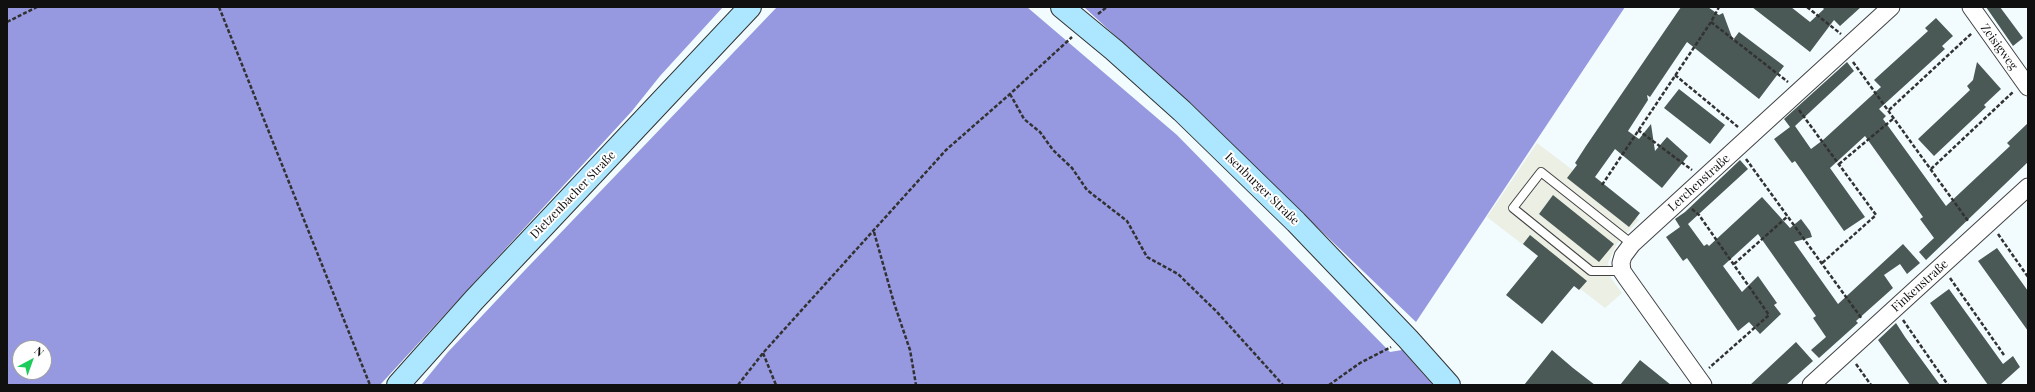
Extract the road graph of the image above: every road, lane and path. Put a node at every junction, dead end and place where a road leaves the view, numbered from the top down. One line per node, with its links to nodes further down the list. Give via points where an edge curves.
1 (37, 7): 9 (path)
2 (219, 7): 45 (path)
3 (750, 7): 46 (main road, Dietzenbacher Straße, via 474,300)
4 (1062, 7): 12 (main road, Isenburger Straße)
5 (1719, 7): 10 (path)
6 (1807, 7): 13 (path)
7 (1891, 7): 13 (street, Lerchenstraße)
8 (1971, 7): 11 (street, Zeisigweg)
9 (7, 22)
10 (1711, 22): 14 (path); 17 (path)
11 (1982, 23): 15 (street, Zeisigweg); 18 (path)
12 (1084, 25): 16 (path); 40 (main road, Isenburger Straße, via 1182,111 1290,216)
13 (1848, 46): 17 (street, Lerchenstraße); 18 (path)
14 (1675, 75): 20 (path); 21 (path)
15 (2026, 84): 23 (path)
16 (1010, 94): 30 (path, via 946,150); 50 (path, via 1024,119 1040,132 1053,150 1072,168 1087,190 1127,221 1147,257 1178,274 1217,312)
17 (1794, 95): 21 (street, Lerchenstraße); 22 (path, via 1806,118)
18 (1888, 110): 19 (path)
19 (1894, 118): 22 (path); 23 (path)
20 (1638, 130): 24 (path); 25 (path)
21 (1744, 142): 24 (street, Lerchenstraße); 28 (path)
22 (1839, 164): 34 (path, via 1876,215)
23 (1931, 169): 31 (path)
24 (1704, 178): 27 (street, Lerchenstraße)
25 (1602, 185)
26 (2028, 187): 29 (street, Finkenstraße)
27 (1682, 198): 32 (street, Lerchenstraße); 33 (path, via 1699,216)
28 (1788, 216): 33 (path); 34 (path)
29 (1990, 222): 31 (street, Finkenstraße); 37 (path)
30 (874, 231): 41 (path); 49 (path, via 910,350)
31 (1977, 234): 35 (street, Finkenstraße)
32 (1632, 244): 36 (street, Lerchenstraße, via 1623,256); 36 (lane, via 1541,172 1513,208 1592,271)
33 (1734, 264): 44 (path, via 1769,315)
34 (1821, 264): 39 (path)
35 (1942, 266): 38 (street, Finkenstraße); 43 (path)
36 (1622, 271): 44 (street)
37 (2028, 277)
38 (1894, 308): 39 (street, Finkenstraße); 55 (path)
39 (1870, 330): 42 (street, Finkenstraße)
40 (1408, 339): 51 (path, via 1360,363); 52 (main road, Isenburger Straße)
41 (763, 352): 47 (path); 48 (path)
42 (1848, 352): 53 (street, Finkenstraße); 54 (path)
43 (2004, 355)
44 (1698, 383)
45 (370, 385)
46 (398, 385)
47 (738, 385)
48 (776, 385)
49 (916, 385)
50 (1283, 385)
51 (1328, 385)
52 (1449, 385)
53 (1811, 385)
54 (1871, 385)
55 (1948, 385)

